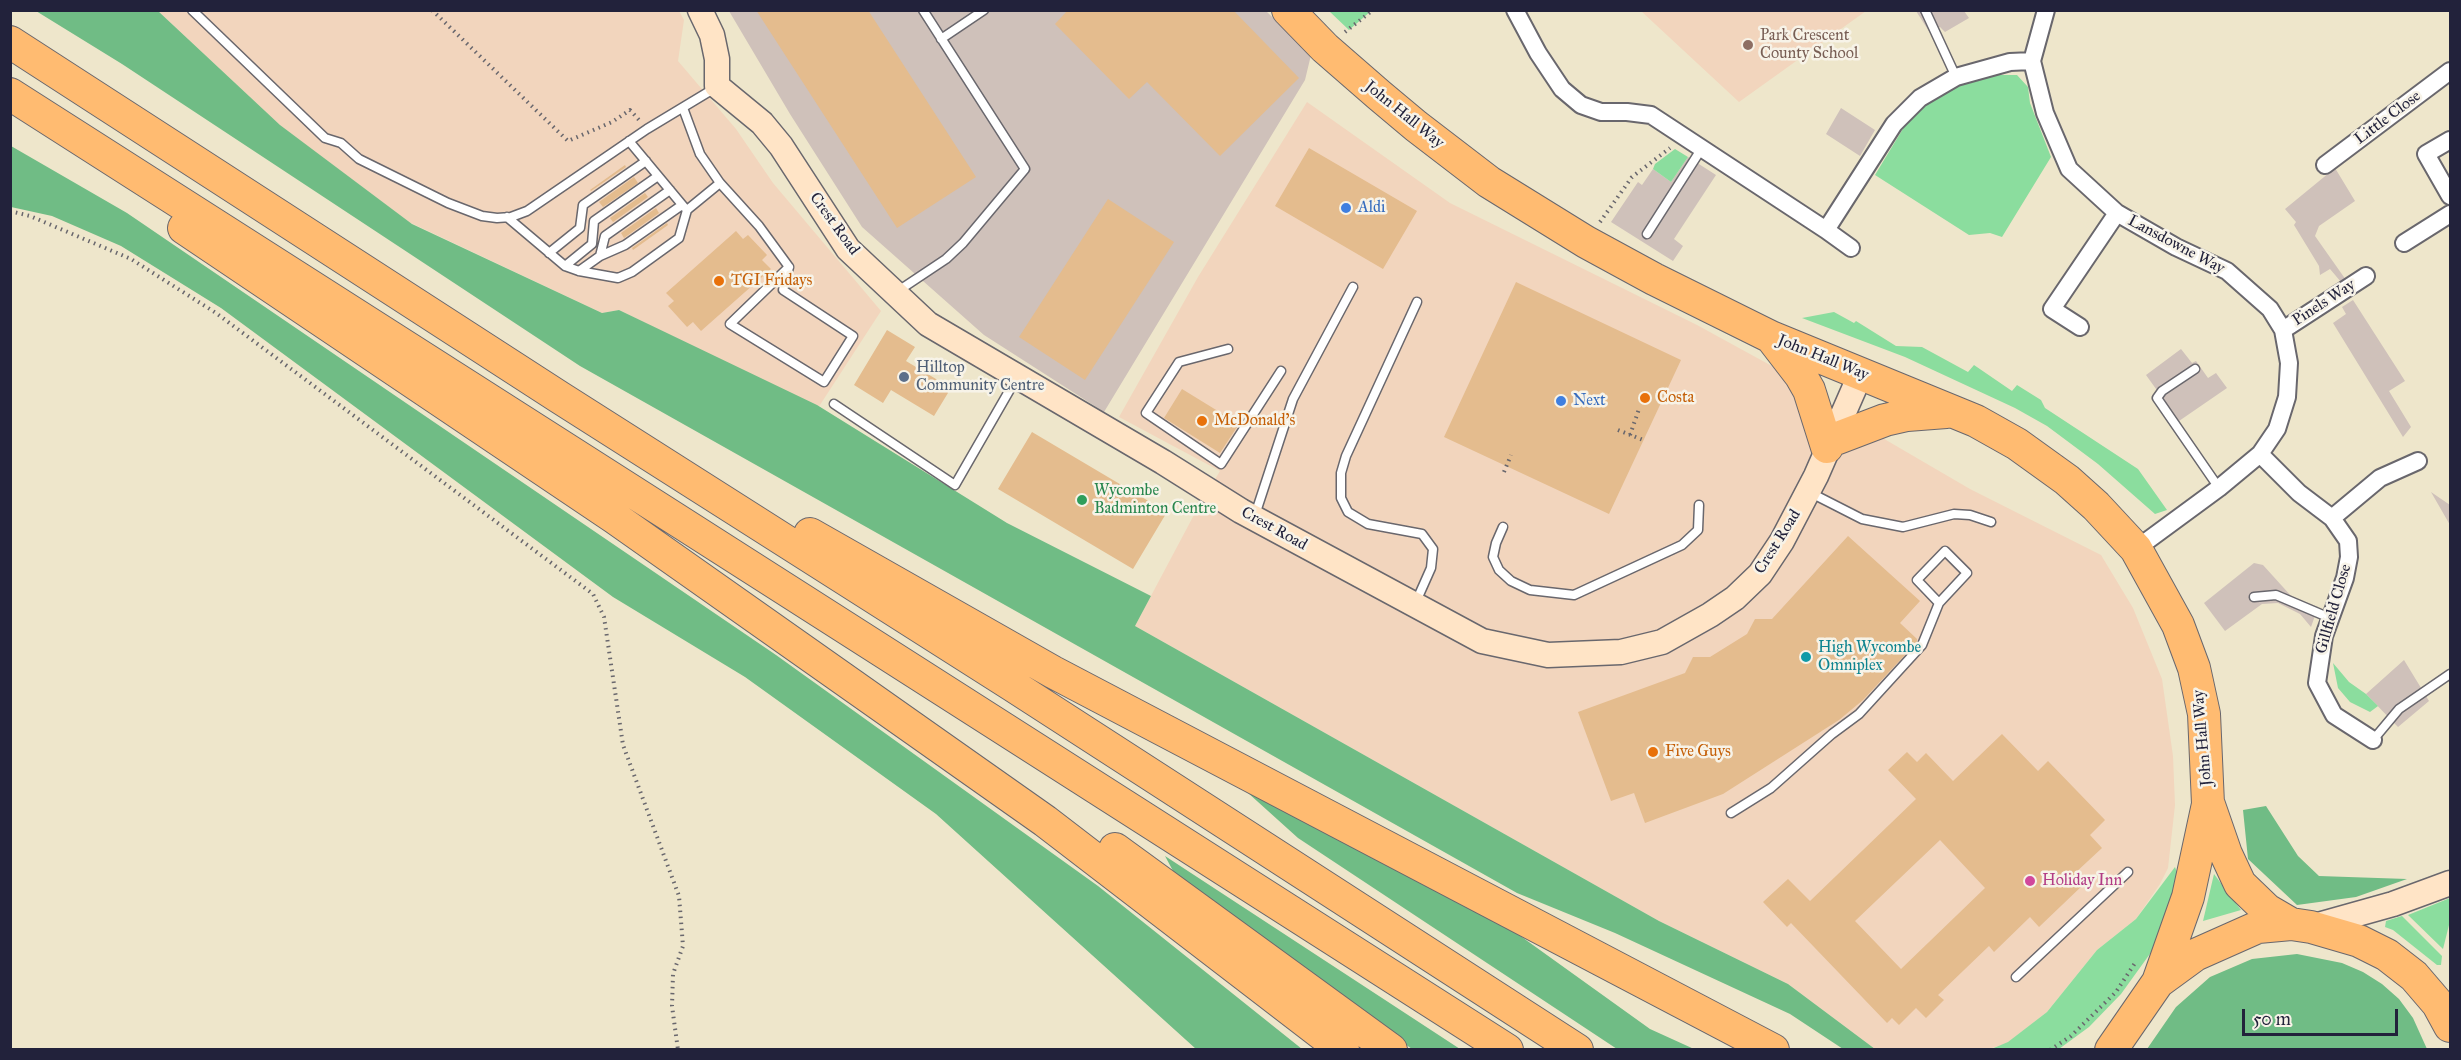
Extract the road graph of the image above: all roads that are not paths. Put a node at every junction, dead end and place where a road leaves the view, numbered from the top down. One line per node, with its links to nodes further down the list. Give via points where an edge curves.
1 (192, 10): 30 (lane, via 325,138 341,143 358,159 463,210)
2 (700, 10): 14 (street, via 712,35)
3 (923, 10): 9 (lane)
4 (984, 10): 9 (lane)
5 (1288, 10): 46 (highway, John Hall Way, via 1325,48 1416,126 1489,182 1586,242)
6 (1515, 10): 20 (street, via 1562,89 1581,105 1601,112 1651,115)
7 (1925, 10): 13 (lane)
8 (2046, 10): 11 (street, Lansdowne Way)
9 (941, 39): 42 (lane, via 1024,169 963,243 946,259)
10 (10, 42): 53 (highway)
11 (2032, 60): 13 (street); 28 (street, Lansdowne Way, via 2045,113 2069,169)
12 (2451, 71): 22 (street, Little Close)
13 (1956, 77): 31 (street, via 1920,98 1894,124)
14 (717, 86): 17 (lane); 42 (street, Crest Road, via 762,123 848,249)
15 (10, 94): 50 (highway)
16 (10, 108): 82 (highway, via 240,268 615,518 1045,821)
17 (683, 108): 19 (lane); 24 (lane, via 700,154)
18 (2451, 140): 26 (street, via 2426,154)
19 (629, 141): 21 (lane); 30 (lane, via 527,211)
20 (1702, 148): 31 (street); 32 (lane)
21 (646, 161): 23 (lane); 35 (lane, via 583,205 580,228)
22 (2325, 165)
23 (658, 176): 25 (lane); 37 (lane, via 594,220 592,244)
24 (720, 183): 27 (lane); 38 (lane)
25 (670, 190): 27 (lane); 36 (lane, via 605,236)
26 (2451, 196)
27 (685, 208): 36 (lane); 39 (lane, via 678,238 632,272 618,278)
28 (2117, 213): 44 (street, via 2052,309); 45 (street, Lansdowne Way, via 2227,271 2270,309)
29 (2451, 214): 33 (street)
30 (507, 217): 35 (lane)
31 (1826, 230): 34 (street)
32 (1647, 234)
33 (2404, 243)
34 (1851, 248)
35 (549, 253): 37 (lane)
36 (600, 256): 39 (lane)
37 (565, 266): 39 (lane)
38 (789, 267): 38 (lane, via 783,290 853,336 824,382 730,324)
39 (579, 271)
40 (2366, 276): 45 (street, Pinels Way)
41 (1353, 287): 62 (lane, via 1293,399)
42 (895, 292): 52 (street, Crest Road, via 928,324)
43 (1417, 302): 69 (lane, via 1341,474 1341,498 1348,512 1368,524 1422,534 1433,549 1431,568)
44 (2080, 327)
45 (2283, 330): 57 (street, Lansdowne Way, via 2289,363 2287,397 2277,429)
46 (1771, 337): 51 (highway, John Hall Way); 56 (highway, via 1802,376)
47 (1228, 349): 49 (lane, via 1179,362 1146,413 1221,464)
48 (2195, 369): 59 (lane, via 2157,398)
49 (1281, 370)
50 (447, 372): 83 (highway, via 560,460 1055,804); 84 (highway)
51 (1861, 373): 55 (highway, John Hall Way); 56 (street, Crest Road)
52 (1018, 376): 54 (lane, via 955,485); 62 (street, Crest Road)
53 (559, 397): 85 (highway); 86 (highway, via 740,494 1053,672)
54 (834, 404)
55 (1953, 412): 56 (highway, via 1885,420); 66 (highway, John Hall Way, via 2017,444 2067,480)
56 (1829, 444): 60 (street, Crest Road)
57 (2260, 454): 59 (street, Lansdowne Way); 63 (street, Gillfield Close, via 2299,493)
58 (2418, 461): 63 (street, via 2380,478)
59 (2219, 488): 66 (street, Lansdowne Way)
60 (1808, 492): 64 (lane, via 1862,519 1903,527 1954,514); 69 (street, Crest Road, via 1760,574 1736,598 1662,642 1621,652 1548,655 1482,641)
61 (1699, 505): 65 (lane, via 1698,530 1682,546 1574,595 1530,591 1499,570 1493,557)
62 (1254, 518): 69 (street, Crest Road)
63 (2332, 518): 70 (street, Gillfield Close, via 2348,541 2349,557)
64 (1991, 522)
65 (1503, 527)
66 (2136, 549): 73 (highway, John Hall Way, via 2178,625 2194,668 2204,714)
67 (2254, 597): 70 (lane, via 2276,595)
68 (1939, 603): 68 (lane, via 1967,573 1945,551 1917,580); 74 (lane, via 1922,645 1859,714 1771,788)
69 (1415, 604)
70 (2330, 618): 72 (street, Gillfield Close, via 2317,683 2334,715)
71 (2451, 674): 72 (lane, via 2399,709)
72 (2373, 740)
73 (2208, 804): 77 (highway, John Hall Way, via 2240,884 2267,910); 78 (highway, John Hall Way, via 2188,897)
74 (1731, 813)
75 (2128, 872): 79 (lane)
76 (2451, 884): 77 (street, via 2393,904)
77 (2301, 926): 78 (highway, via 2258,927); 81 (highway, via 2359,941 2387,956 2414,976)
78 (2149, 970): 80 (highway)
79 (2016, 977)
80 (2130, 1021): 87 (highway); 88 (highway)
81 (2451, 1026)
82 (1343, 1050)
83 (1391, 1050)
84 (1508, 1050)
85 (1577, 1050)
86 (1773, 1050)
87 (2092, 1050)
88 (2111, 1050)

